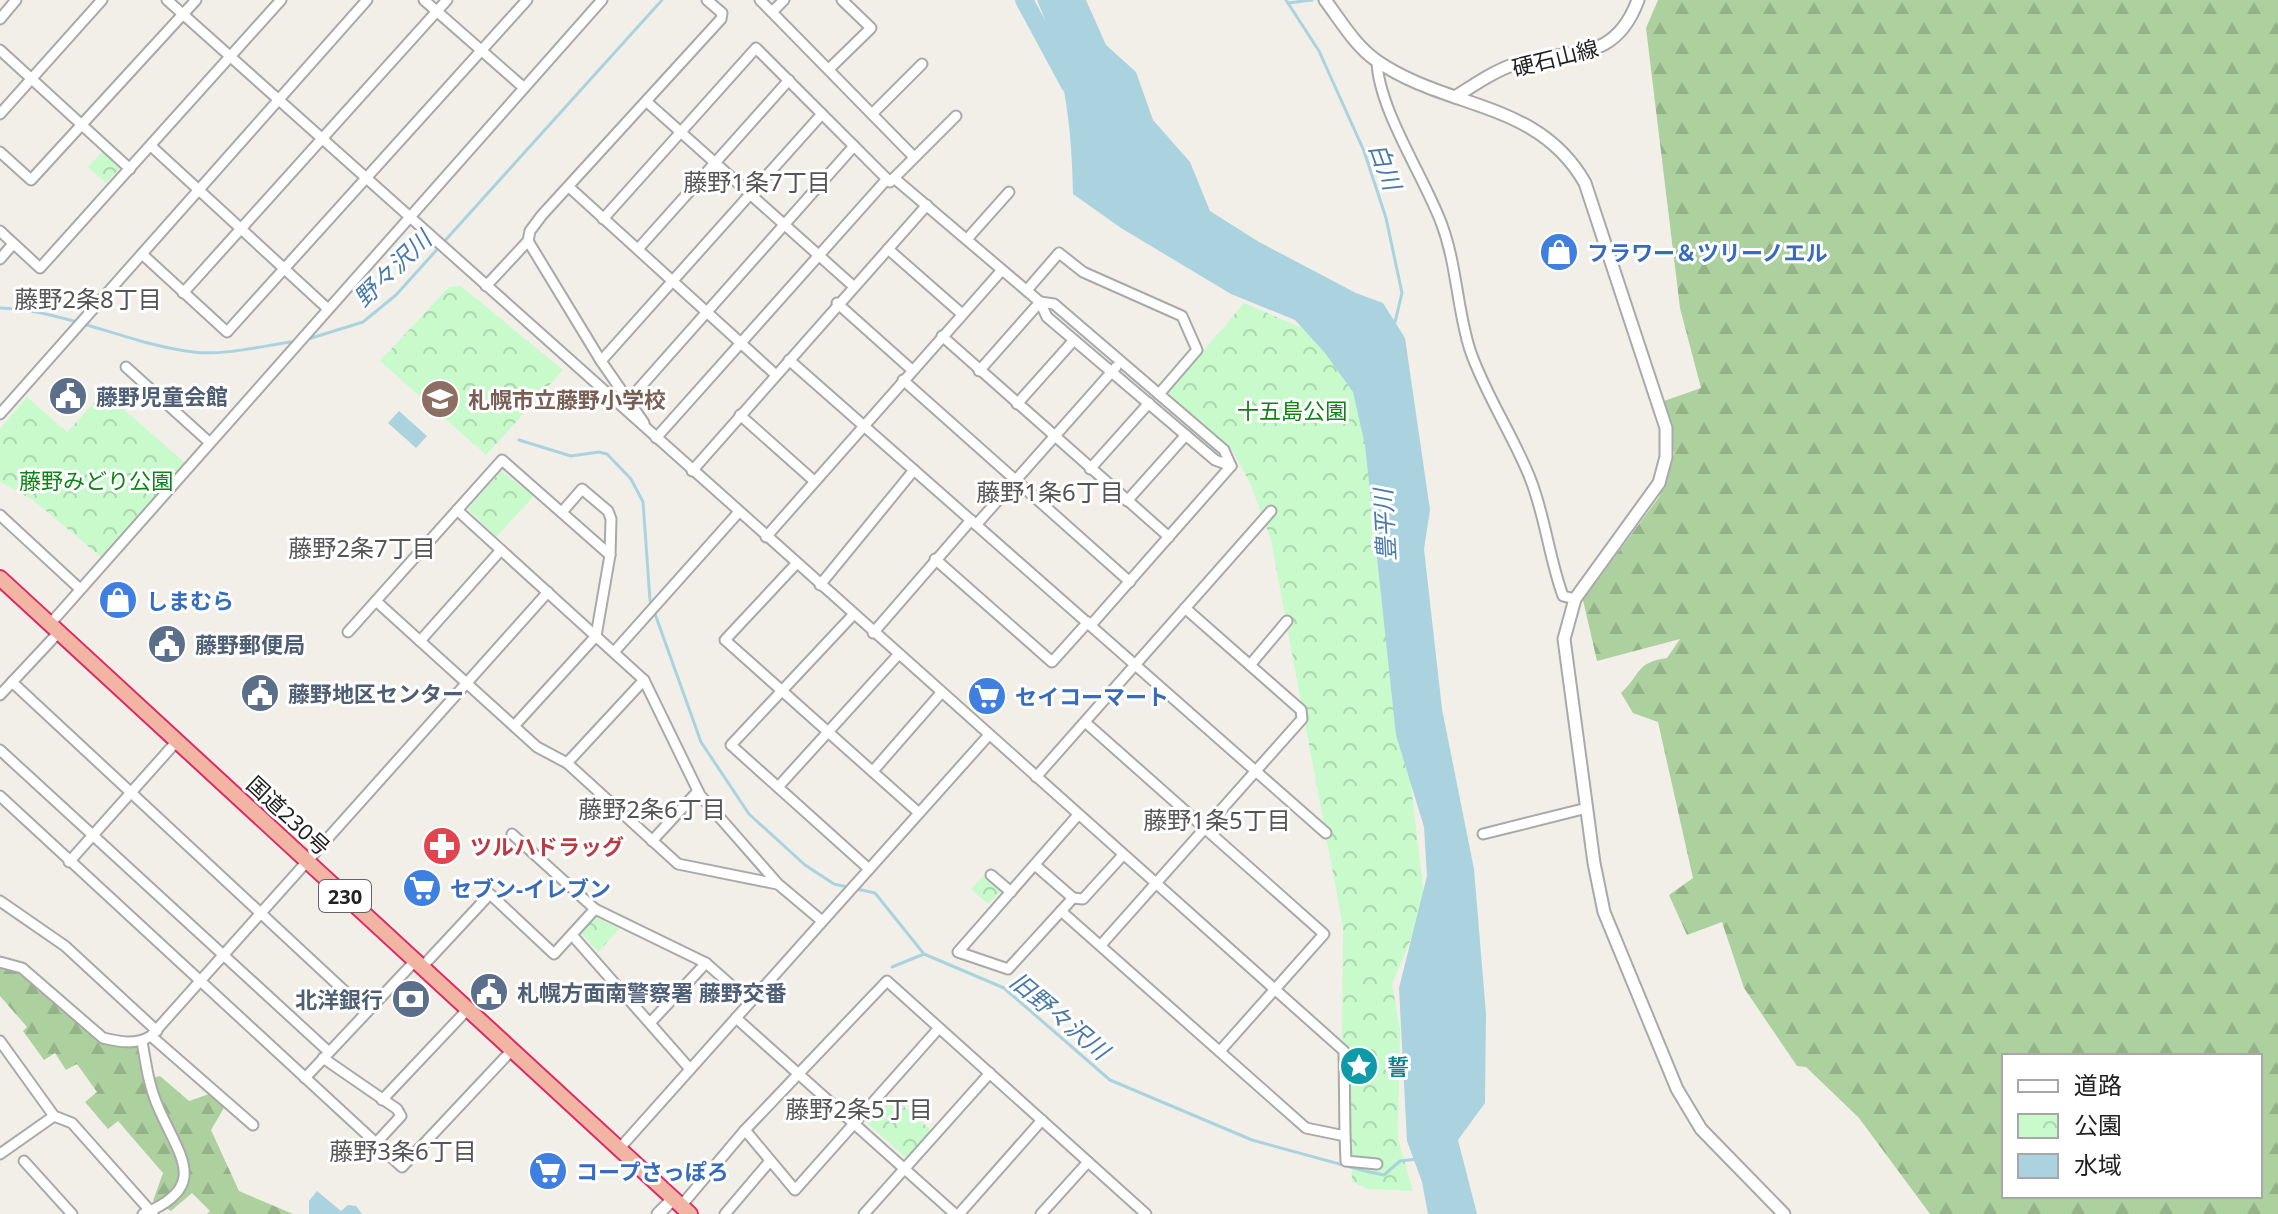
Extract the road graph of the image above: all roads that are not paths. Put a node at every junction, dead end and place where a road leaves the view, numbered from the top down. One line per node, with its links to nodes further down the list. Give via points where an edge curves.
1 (16, 0): 20 (street)
2 (102, 0): 27 (street)
3 (167, 0): 19 (street)
4 (196, 0): 19 (street)
5 (281, 0): 23 (street)
6 (367, 0): 31 (street)
7 (424, 0): 17 (street)
8 (447, 0): 17 (street)
9 (527, 0): 22 (street)
10 (602, 0): 29 (street)
11 (707, 0): 32 (street, via 722,13 721,19)
12 (760, 0): 18 (street)
13 (784, 0): 18 (street)
14 (842, 0): 26 (street, via 871,28)
15 (1325, 0): 24 (street)
16 (1638, 0): 30 (street, 硬石山線, via 1618,37 1598,49 1514,65)
17 (437, 12): 22 (street); 39 (street)
18 (772, 12): 26 (street)
19 (183, 15): 23 (street); 37 (street)
20 (0, 19)
21 (0, 50): 27 (street)
22 (480, 51): 29 (street); 46 (street)
23 (231, 58): 31 (street); 40 (street)
24 (1377, 61): 30 (street); 125 (street, via 1382,90 1452,254 1471,352 1531,481 1563,596)
25 (922, 64): 35 (street)
26 (829, 69): 35 (street)
27 (32, 79): 33 (street); 37 (street)
28 (789, 80): 34 (street); 38 (street, via 756,48); 44 (street)
29 (523, 87): 53 (street)
30 (1455, 97): 125 (street, via 1528,126 1572,160 1585,183 1666,428 1659,483)
31 (278, 100): 39 (street); 49 (street)
32 (647, 102): 38 (street); 48 (street)
33 (0, 114)
34 (822, 114): 41 (street); 51 (street)
35 (872, 114): 43 (street)
36 (956, 116): 43 (street)
37 (84, 126): 42 (street, via 31,180); 45 (street)
38 (681, 132): 44 (street); 54 (street)
39 (322, 140): 46 (street); 57 (street)
40 (151, 146): 45 (street); 49 (street)
41 (854, 146): 47 (street); 55 (street)
42 (0, 152)
43 (914, 157): 47 (street)
44 (717, 164): 51 (street); 61 (street)
45 (130, 169): 60 (street, via 40,268)
46 (364, 178): 53 (street); 66 (street)
47 (890, 178): 52 (street); 64 (street)
48 (569, 187): 54 (street); 59 (street, via 530,231)
49 (199, 189): 57 (street); 63 (street)
50 (1009, 192): 58 (street)
51 (750, 194): 55 (street); 68 (street)
52 (927, 205): 58 (street); 62 (street)
53 (408, 218): 70 (street); 75 (street)
54 (603, 219): 61 (street)
55 (784, 225): 64 (street); 76 (street)
56 (0, 231): 60 (street)
57 (240, 231): 66 (street); 72 (street)
58 (968, 238): 67 (street)
59 (528, 241): 70 (street); 82 (street)
60 (13, 244): 65 (street)
61 (638, 249): 68 (street)
62 (888, 249): 69 (street); 77 (street)
63 (142, 254): 72 (street); 94 (street)
64 (818, 255): 69 (street); 80 (street)
65 (0, 259)
66 (283, 270): 72 (street, via 227,332); 75 (street)
67 (1002, 270): 71 (street); 77 (street)
68 (673, 281): 76 (street); 82 (street)
69 (852, 285): 74 (street)
70 (486, 286): 99 (street)
71 (1027, 290): 73 (street); 90 (street, via 1059,253 1083,272 1182,316 1197,350)
72 (183, 293)
73 (1040, 302): 79 (street, via 1047,317); 83 (street, via 1054,304); 86 (street)
74 (837, 303): 81 (street); 85 (street)
75 (328, 309): 100 (street)
76 (707, 312): 80 (street); 91 (street)
77 (962, 314): 78 (street)
78 (942, 336): 85 (street); 86 (street)
79 (1074, 340): 87 (street); 93 (street)
80 (740, 343): 88 (street); 99 (street)
81 (789, 360): 88 (street); 96 (street)
82 (601, 361): 91 (street)
83 (1120, 361): 87 (street); 90 (street)
84 (126, 367): 100 (street)
85 (912, 370): 89 (street)
86 (979, 371): 93 (street)
87 (1112, 372): 92 (street); 98 (street)
88 (776, 375): 95 (street)
89 (903, 380): 96 (street); 106 (street)
90 (1159, 394): 101 (street, via 1224,450)
91 (628, 401): 99 (street)
92 (1149, 403): 97 (street); 102 (street)
93 (1017, 404): 98 (street)
94 (0, 414)
95 (740, 415): 104 (street); 105 (street)
96 (864, 425): 103 (street); 105 (street)
97 (1186, 435): 101 (street, via 1215,460); 107 (street)
98 (1053, 437): 102 (street); 106 (street)
99 (656, 438): 104 (street)
100 (209, 442): 123 (street)
101 (1231, 466): 115 (street)
102 (1090, 469): 107 (street)
103 (914, 470): 113 (street); 122 (street)
104 (692, 471): 111 (street)
105 (813, 480): 114 (street)
106 (1015, 481): 113 (street); 121 (street)
107 (1127, 501): 115 (street)
108 (457, 510): 110 (street, via 502,460); 116 (street); 126 (street)
109 (1271, 511): 127 (street)
110 (562, 512): 117 (street); 117 (street, via 582,489 608,511)
111 (738, 513): 114 (street); 136 (street)
112 (0, 515): 123 (street)
113 (974, 522): 118 (street); 130 (street)
114 (766, 537): 119 (street)
115 (1169, 537): 121 (street)
116 (501, 550): 124 (street); 135 (street)
117 (610, 555): 134 (street)
118 (935, 559): 130 (street, via 1052,662); 133 (street)
119 (796, 564): 122 (street); 143 (street, via 725,640)
120 (1, 579): 131 (highway, 国道230号 / 230)
121 (1130, 582): 130 (street)
122 (820, 585): 128 (street)
123 (80, 589): 131 (street)
124 (548, 592): 134 (street); 142 (street)
125 (1575, 599): 160 (street, via 1564,639)
126 (376, 601): 132 (street); 135 (street)
127 (1185, 608): 138 (street); 139 (street)
128 (853, 615): 133 (street); 143 (street)
129 (1287, 621): 139 (street)
130 (1090, 624): 138 (street)
131 (55, 628): 141 (street); 150 (highway, 国道230号 / 230)
132 (348, 632)
133 (873, 633): 137 (street)
134 (596, 636): 136 (street); 147 (street)
135 (420, 641): 142 (street)
136 (614, 652): 140 (street)
137 (898, 655): 144 (street); 148 (street)
138 (1136, 665): 146 (street); 154 (street)
139 (1250, 665): 154 (street, via 1301,710 1302,719)
140 (644, 680): 152 (street); 157 (street)
141 (12, 682): 145 (street); 158 (street)
142 (468, 683): 147 (street); 171 (street)
143 (781, 691): 148 (street); 156 (street, via 731,745)
144 (941, 693): 149 (street); 153 (street)
145 (0, 695)
146 (1085, 722): 155 (street); 163 (street)
147 (514, 726): 152 (street, via 537,747)
148 (828, 732): 153 (street); 156 (street)
149 (988, 736): 155 (street); 161 (street)
150 (177, 741): 158 (street); 171 (highway, 国道230号 / 230)
151 (0, 750): 167 (street)
152 (567, 763): 168 (street)
153 (873, 771): 161 (street)
154 (1256, 772): 163 (street); 164 (street)
155 (1036, 777): 162 (street)
156 (778, 787): 173 (street)
157 (698, 791): 168 (street); 175 (street)
158 (132, 792): 167 (street); 182 (street)
159 (0, 796): 170 (street)
160 (1587, 808): 166 (street); 231 (street, via 1604,912 1677,1089 1701,1129)
161 (919, 813): 173 (street)
162 (1078, 815): 169 (street); 172 (street)
163 (1205, 828): 176 (street); 191 (street, via 1324,934)
164 (1326, 833)
165 (512, 834): 180 (street)
166 (1483, 834)
167 (93, 835): 170 (street); 186 (street)
168 (652, 841): 175 (street, via 678,864)
169 (1123, 855): 176 (street); 178 (street, via 1083,899)
170 (69, 862): 190 (street)
171 (309, 863): 182 (street); 189 (highway, 国道230号 / 230)
172 (1035, 865): 177 (street); 178 (street)
173 (869, 869): 183 (street)
174 (991, 875): 177 (street)
175 (778, 884): 183 (street)
176 (1156, 884): 185 (street); 191 (street)
177 (1011, 892): 181 (street, via 958,952 1008,969)
178 (1073, 898): 181 (street)
179 (0, 901): 198 (street, via 65,946)
180 (595, 909): 184 (street); 188 (street)
181 (1061, 911): 185 (street)
182 (262, 914): 186 (street); 194 (street)
183 (822, 921): 192 (street)
184 (572, 935): 189 (street, via 554,954 490,894); 196 (street)
185 (1101, 945): 201 (street)
186 (224, 957): 190 (street); 202 (street)
187 (0, 962): 198 (street, via 22,968 103,1038 120,1042)
188 (706, 963): 192 (street); 196 (street)
189 (418, 964): 193 (highway, 国道230号 / 230); 194 (street)
190 (201, 983): 198 (street); 206 (street)
191 (1275, 990): 201 (street); 213 (street, via 1344,1051)
192 (750, 1002): 195 (street)
193 (468, 1009): 200 (highway, 国道230号 / 230); 207 (street)
194 (367, 1012): 202 (street)
195 (736, 1018): 203 (street); 205 (street)
196 (650, 1023): 203 (street)
197 (939, 1028): 204 (street); 205 (street, via 887,981); 210 (street)
198 (150, 1036): 211 (street); 223 (street, via 150,1086 186,1163 179,1191)
199 (0, 1041): 208 (street)
200 (512, 1050): 214 (street, via 402,1167); 215 (highway, 国道230号 / 230)
201 (1220, 1051): 213 (street, via 1306,1128)
202 (326, 1055): 206 (street); 207 (street)
203 (690, 1069): 215 (street)
204 (990, 1073): 209 (street); 221 (street)
205 (799, 1074): 210 (street); 212 (street)
206 (305, 1078): 214 (street)
207 (382, 1100): 214 (street, via 401,1116)
208 (54, 1116): 216 (street); 223 (street, via 72,1123)
209 (1042, 1120): 219 (street); 229 (street)
210 (854, 1123): 218 (street, via 795,1190); 221 (street)
211 (253, 1125)
212 (745, 1130): 218 (street); 222 (street)
213 (1345, 1136): 220 (street, via 1346,1161)
214 (376, 1143)
215 (619, 1149): 222 (highway, 国道230号 / 230)
216 (0, 1154)
217 (24, 1161): 225 (street)
218 (770, 1161): 227 (street)
219 (1088, 1162): 224 (street); 230 (street)
220 (1377, 1164)
221 (904, 1169): 228 (street); 229 (street)
222 (680, 1208): 226 (street)
223 (149, 1213)
224 (1045, 1213)
225 (72, 1214)
226 (658, 1214)
227 (725, 1214)
228 (864, 1214)
229 (957, 1214)
230 (1146, 1214)
231 (1784, 1214)

